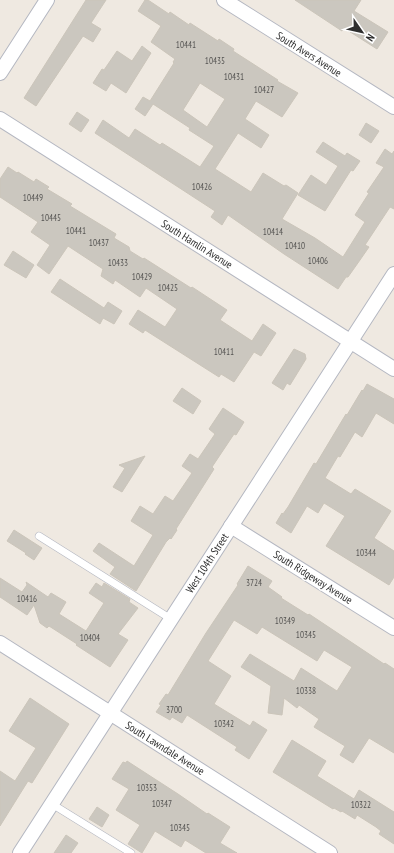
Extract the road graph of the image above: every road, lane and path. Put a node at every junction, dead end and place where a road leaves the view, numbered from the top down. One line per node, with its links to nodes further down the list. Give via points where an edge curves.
1 (47, 0): 3 (street)
2 (224, 0): 4 (street, South Avers Avenue)
3 (0, 73)
4 (394, 108)
5 (0, 120): 7 (street, South Hamlin Avenue)
6 (394, 274): 7 (street, West 104th Street)
7 (350, 341): 8 (street, South Hamlin Avenue); 9 (street, West 104th Street)
8 (394, 369)
9 (231, 526): 11 (street, West 104th Street); 12 (street, South Ridgeway Avenue)
10 (39, 536): 11 (lane)
11 (171, 619): 14 (street, West 104th Street)
12 (394, 628)
13 (0, 643): 14 (street, South Lawndale Avenue)
14 (110, 713): 15 (street, West 104th Street); 18 (street, South Lawndale Avenue)
15 (52, 804): 16 (street, West 104th Street); 17 (lane)
16 (20, 853)
17 (131, 853)
18 (330, 853)

